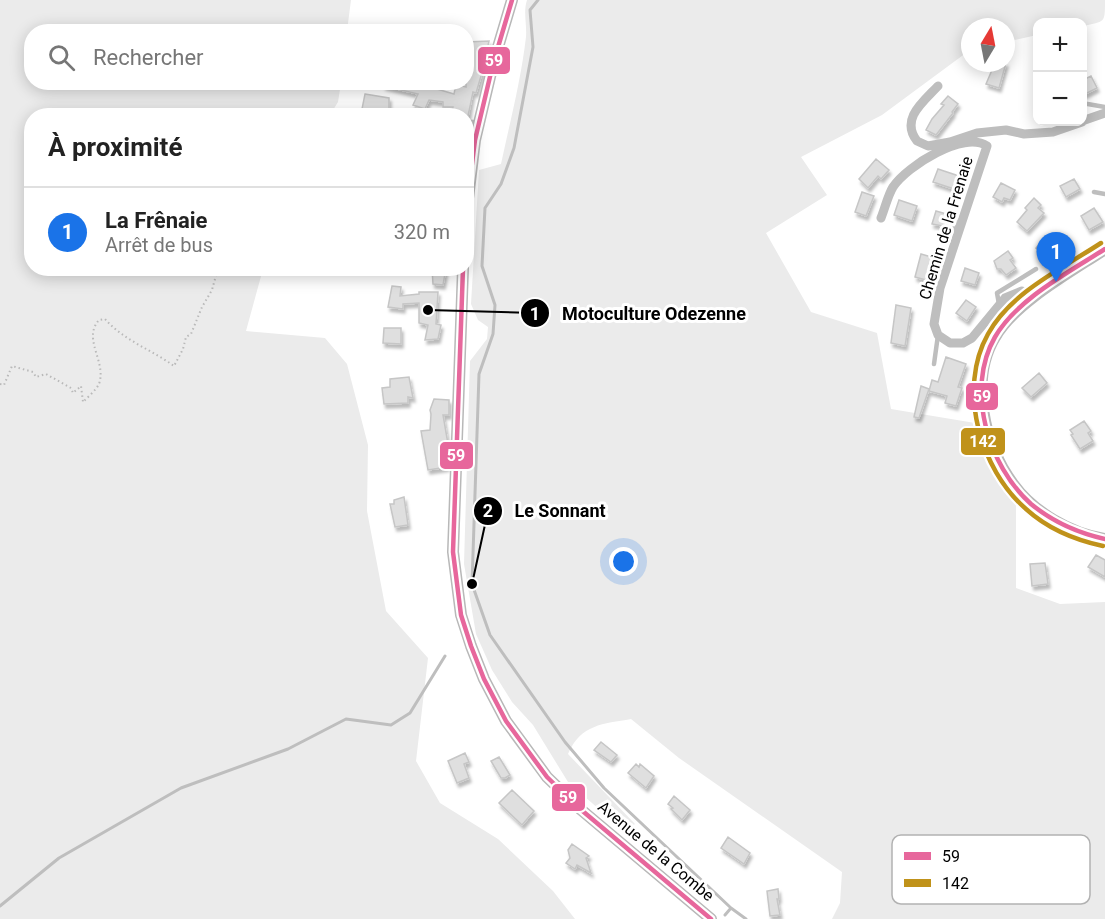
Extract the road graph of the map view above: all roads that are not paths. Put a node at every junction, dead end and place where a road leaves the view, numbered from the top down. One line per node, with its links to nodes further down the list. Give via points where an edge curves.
1 (512, 0): 6 (main road)
2 (938, 86): 8 (street, via 911,117 910,126 917,141 928,146 976,133 1053,132)
3 (1087, 104): 4 (lane)
4 (1105, 107)
5 (1105, 113): 7 (street)
6 (474, 119)
7 (1087, 120)
8 (1070, 126)
9 (1094, 192): 10 (lane)
10 (1105, 194)
11 (881, 218): 17 (street, Chemin de la Frenaie, via 893,187 914,165 935,152 982,142 987,146 940,288 933,324)
12 (1105, 249): 15 (main road)
13 (1036, 269): 16 (lane, via 997,293)
14 (463, 276): 20 (main road, Avenue de la Combe, via 453,552 461,615 471,646 506,721 547,777)
15 (1038, 295): 16 (street, via 1022,291); 19 (main road, via 1010,317 994,337 982,367 989,433 1013,484 1034,505 1067,528)
16 (999, 304): 17 (street, via 963,344 950,343)
17 (938, 335): 18 (lane)
18 (934, 364)
19 (1105, 539)
20 (711, 919)

